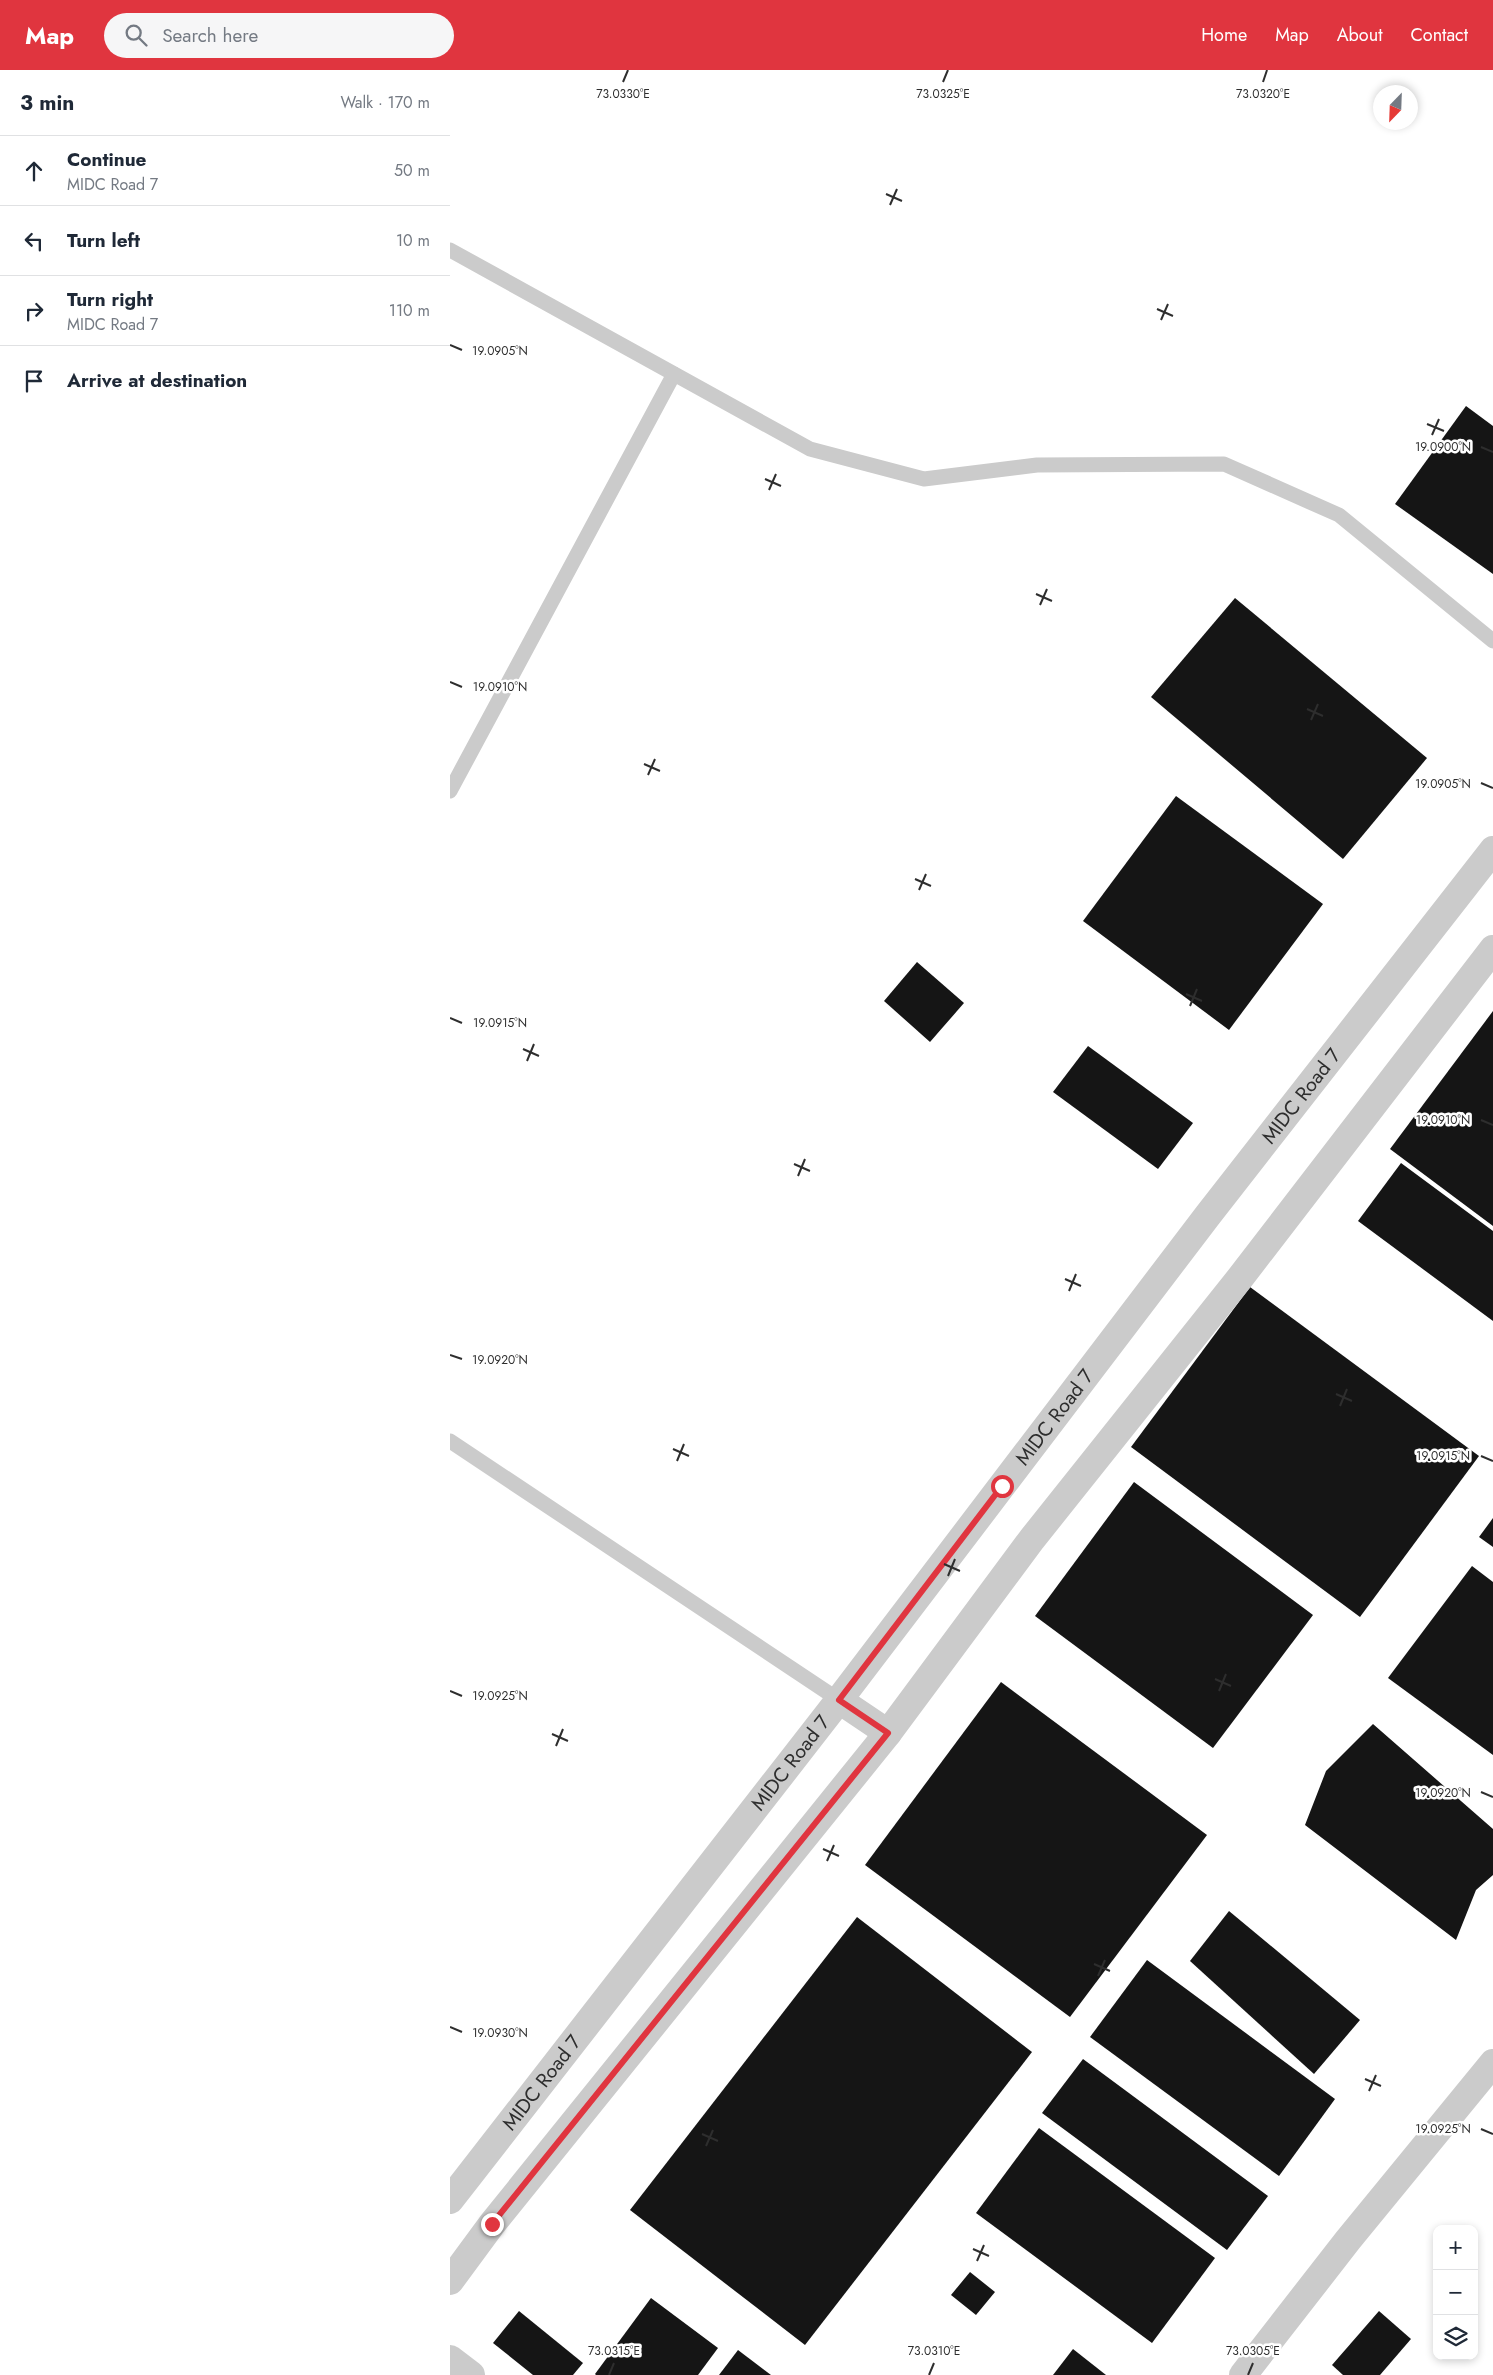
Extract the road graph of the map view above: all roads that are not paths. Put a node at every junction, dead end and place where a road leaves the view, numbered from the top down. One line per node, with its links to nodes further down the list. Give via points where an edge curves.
1 (450, 250): 2 (lane)
2 (674, 374): 3 (lane, via 810,449 924,479 1037,465 1224,464 1339,516); 4 (lane)
3 (1493, 641)
4 (450, 791)
5 (1493, 850): 8 (street, MIDC Road 7, via 1208,1215)
6 (1493, 949): 9 (street, via 1240,1278 1032,1539)
7 (450, 1441): 8 (lane)
8 (839, 1700): 9 (street); 11 (street, MIDC Road 7)
9 (888, 1733): 12 (street, via 492,2224)
10 (1493, 2064): 15 (street, via 1348,2240)
11 (450, 2200)
12 (450, 2281)
13 (450, 2359): 14 (street)
14 (471, 2375)
15 (1243, 2375)

